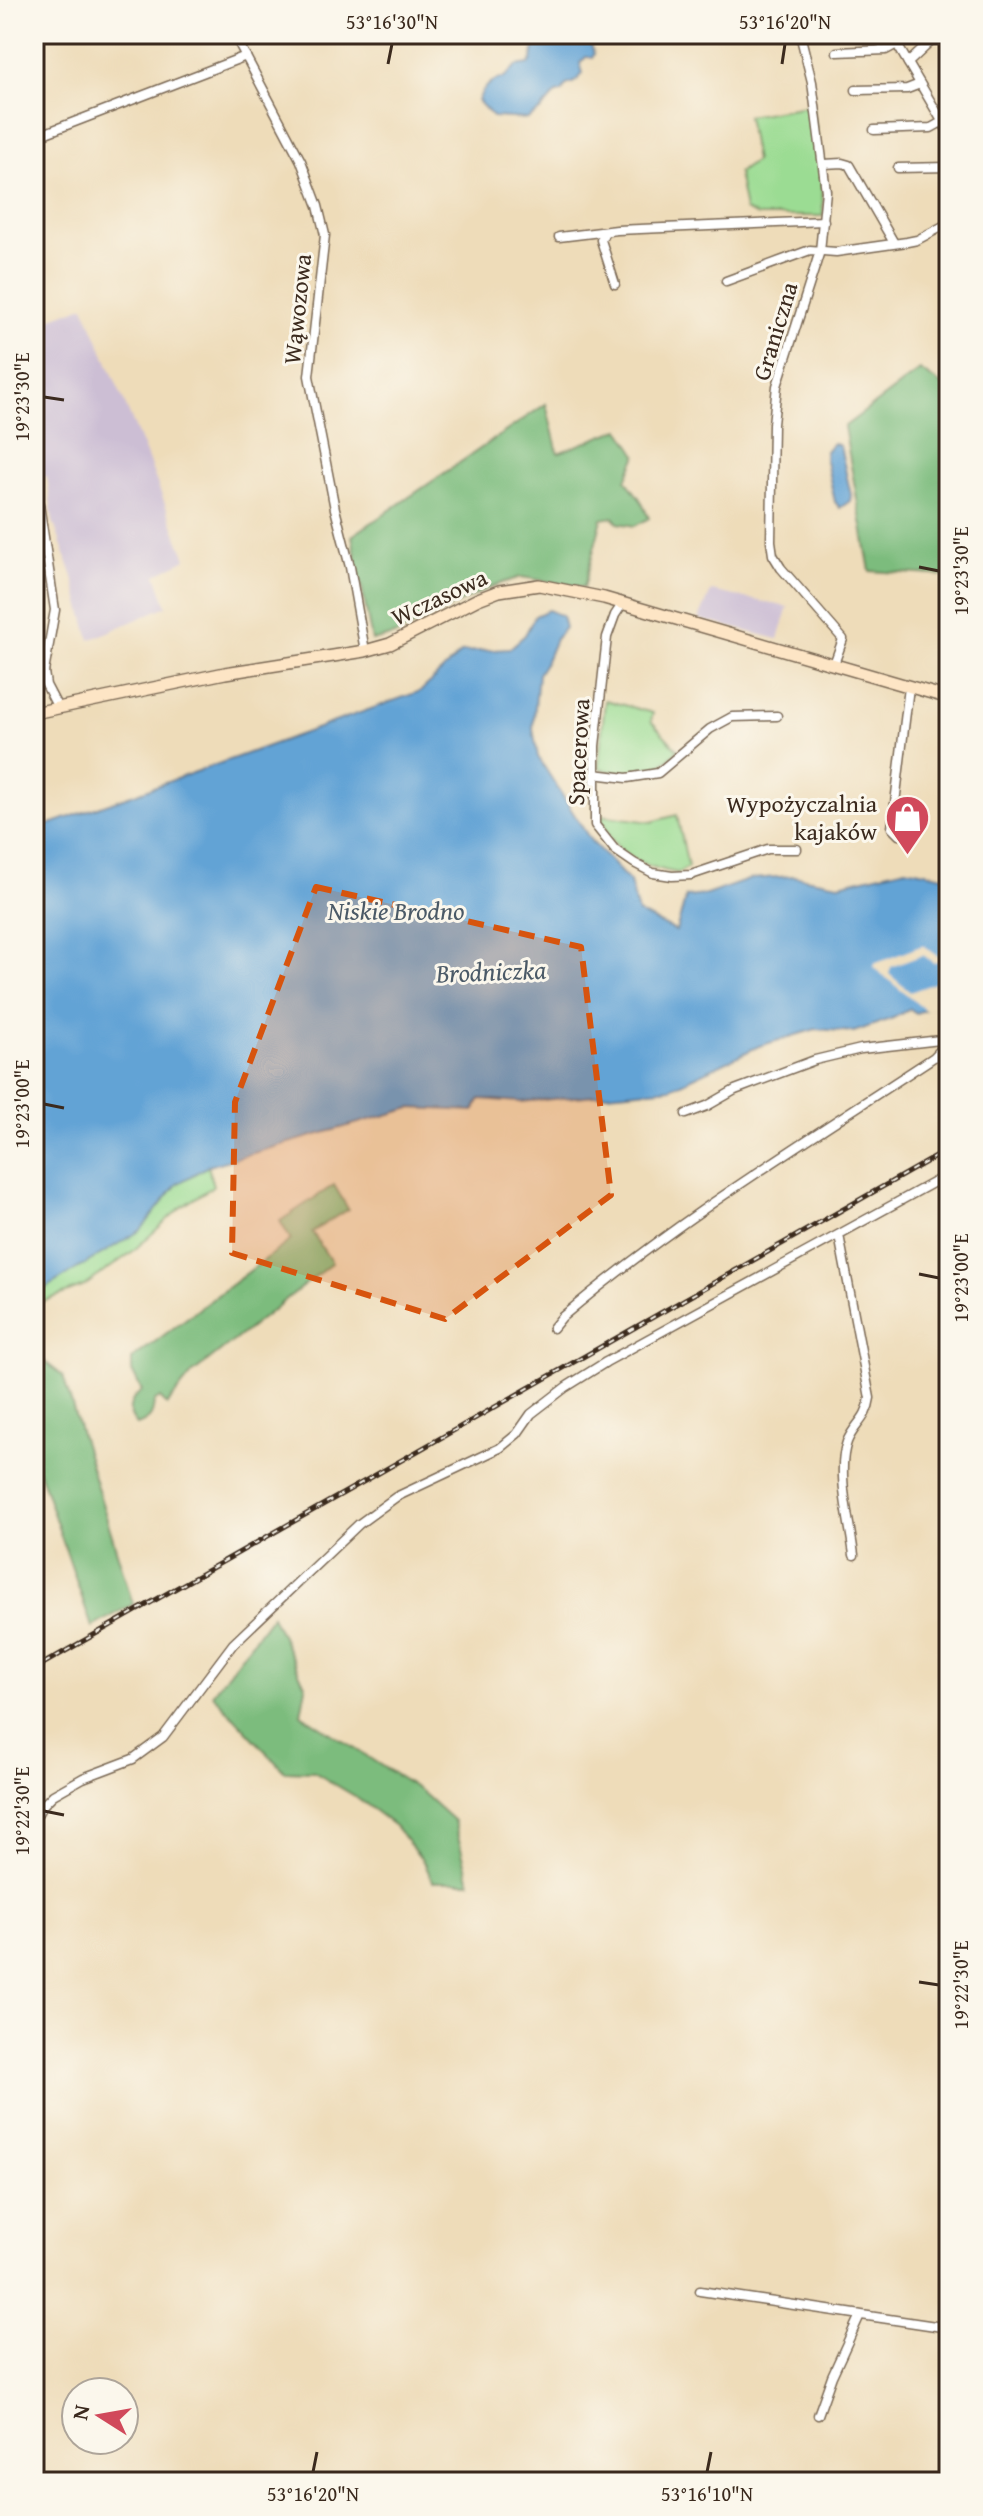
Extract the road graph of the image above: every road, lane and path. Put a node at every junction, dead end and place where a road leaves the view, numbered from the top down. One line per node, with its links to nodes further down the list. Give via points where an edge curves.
1 (234, 34): 7 (street, Wąwozowa)
2 (800, 34): 15 (street, Graniczna)
3 (891, 34): 5 (street)
4 (939, 34): 8 (street)
5 (897, 44): 6 (street, via 886,50); 8 (street)
6 (837, 52)
7 (246, 56): 13 (street); 28 (street, Wąwozowa, via 301,161 325,235 309,376)
8 (908, 63): 9 (street)
9 (920, 84): 10 (street); 11 (street)
10 (856, 90)
11 (946, 120): 12 (street, via 931,128); 14 (street)
12 (874, 130)
13 (36, 132)
14 (949, 133)
15 (824, 164): 18 (street, Graniczna); 22 (street, via 849,165)
16 (949, 167): 17 (street)
17 (898, 168)
18 (824, 221): 20 (street); 23 (street, Graniczna)
19 (949, 223): 22 (street, via 917,240)
20 (605, 232): 21 (street); 25 (street, via 601,240)
21 (559, 237)
22 (894, 243): 23 (street)
23 (820, 251): 24 (street); 29 (street, Graniczna, via 777,386 771,541 781,568 843,639)
24 (726, 281)
25 (615, 284)
26 (39, 504): 30 (street, via 55,610)
27 (623, 603): 28 (street, Wczasowa, via 539,585 499,591); 29 (street, Wczasowa); 37 (street, Spacerowa, via 607,637)
28 (365, 651): 34 (street, Wczasowa)
29 (834, 664): 31 (street, Wczasowa)
30 (44, 672): 32 (street); 34 (street)
31 (909, 687): 33 (street, Wczasowa); 38 (street)
32 (34, 689)
33 (949, 698)
34 (58, 708): 35 (street, Wczasowa)
35 (34, 713)
36 (777, 716): 37 (street, via 732,717 658,773 627,778)
37 (594, 774): 39 (street, Spacerowa, via 595,825 615,850 653,873 691,875 768,849)
38 (894, 810)
39 (797, 849)
40 (949, 1040): 41 (street, via 861,1049 815,1060); 44 (street, via 934,1057 750,1176 637,1257)
41 (686, 1114)
42 (949, 1174): 43 (street)
43 (839, 1235): 45 (street, via 870,1398 869,1411 848,1440 842,1464); 46 (street, via 606,1362 531,1414 500,1448 423,1483 359,1524 233,1644 163,1737 133,1759 53,1795)
44 (553, 1328)
45 (854, 1555)
46 (34, 1820)
47 (700, 2291): 48 (street)
48 (860, 2315): 49 (street); 50 (street)
49 (949, 2328)
50 (818, 2415)

